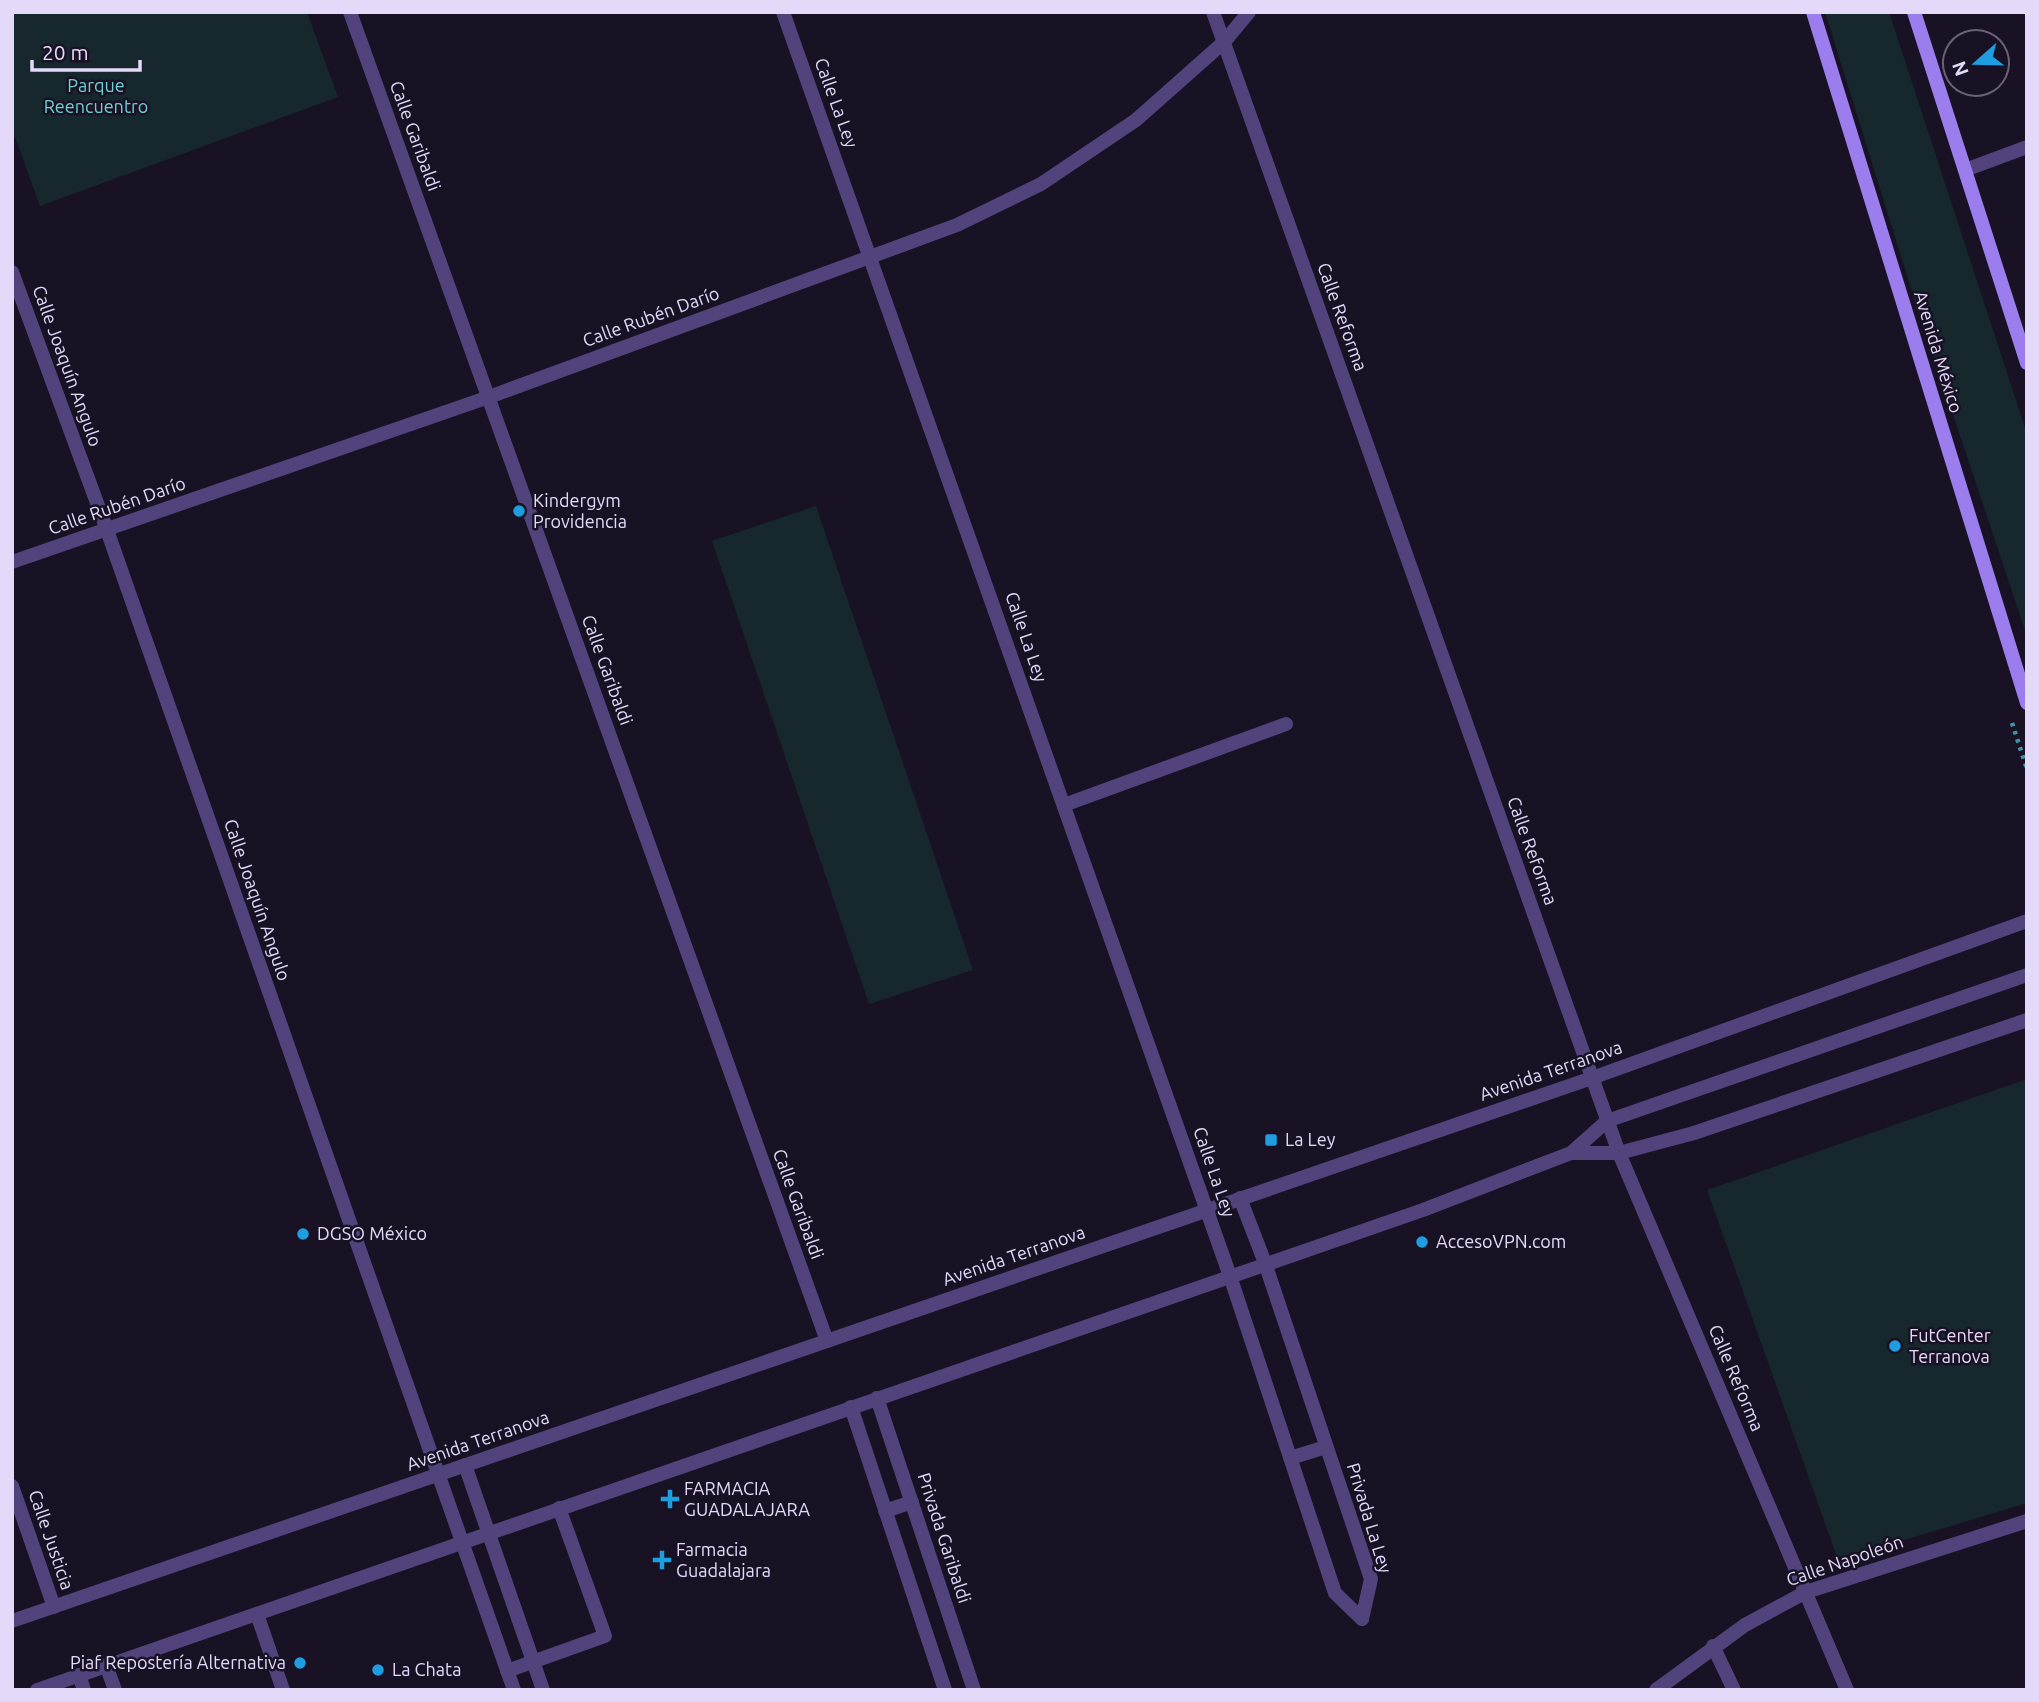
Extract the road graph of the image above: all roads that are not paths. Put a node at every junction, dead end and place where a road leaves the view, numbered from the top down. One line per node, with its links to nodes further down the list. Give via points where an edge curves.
1 (351, 12): 13 (street, Calle Garibaldi)
2 (783, 12): 10 (street, Calle La Ley)
3 (1213, 12): 7 (street, Calle Reforma)
4 (1249, 12): 7 (street, Calle Rubén Darío)
5 (1813, 12): 16 (main road, Avenida México)
6 (1914, 12): 9 (main road)
7 (1224, 41): 10 (street, Calle Rubén Darío, via 1136,120 1041,184 957,225); 22 (street, Calle Reforma)
8 (2027, 147): 9 (street)
9 (1965, 170): 12 (main road)
10 (872, 257): 13 (street, Calle Rubén Darío); 18 (street, Calle La Ley)
11 (12, 272): 14 (street, Calle Joaquín Angulo)
12 (2027, 363)
13 (489, 397): 14 (street, Calle Rubén Darío); 30 (street, Calle Garibaldi)
14 (107, 530): 15 (street, Calle Rubén Darío); 36 (street, Calle Joaquín Angulo)
15 (12, 562)
16 (2027, 703)
17 (1286, 724): 18 (street)
18 (1064, 805): 27 (street, Calle La Ley)
19 (2027, 920): 22 (street, Avenida Terranova)
20 (2027, 975): 23 (street)
21 (2027, 1020): 25 (street, via 1694,1133)
22 (1592, 1078): 23 (street, Calle Reforma); 26 (street, Avenida Terranova)
23 (1608, 1121): 24 (street); 25 (street, Calle Reforma)
24 (1571, 1153): 25 (street); 28 (street)
25 (1619, 1153): 44 (street, Calle Reforma)
26 (1240, 1198): 27 (street, Avenida Terranova); 28 (street, Privada La Ley)
27 (1206, 1210): 29 (street, Calle La Ley); 30 (street, Avenida Terranova)
28 (1265, 1264): 29 (street); 33 (street, Privada La Ley)
29 (1230, 1276): 31 (street); 34 (street, Privada La Ley)
30 (827, 1341): 35 (street, Avenida Terranova)
31 (877, 1398): 32 (street); 38 (street, Privada Garibaldi)
32 (851, 1407): 39 (street); 40 (street)
33 (1326, 1447): 34 (street); 34 (street, Privada La Ley, via 1371,1579 1362,1619 1335,1592)
34 (1290, 1458)
35 (465, 1465): 36 (street, Avenida Terranova); 42 (street)
36 (439, 1475): 43 (street, Calle Joaquín Angulo); 45 (street, Avenida Terranova)
37 (12, 1486): 45 (street, Calle Justicia)
38 (912, 1503): 40 (street); 60 (street, Privada Garibaldi)
39 (559, 1508): 42 (street); 49 (street, via 605,1636)
40 (885, 1511): 59 (street)
41 (2027, 1521): 44 (street, Calle Napoleón)
42 (489, 1533): 43 (street); 49 (street)
43 (463, 1542): 46 (street); 51 (street, Calle Joaquín Angulo)
44 (1806, 1592): 48 (street, Calle Napoleón); 63 (street, Calle Reforma)
45 (54, 1607): 47 (street, Avenida Terranova)
46 (257, 1614): 50 (street); 56 (street)
47 (12, 1621)
48 (1713, 1647): 61 (street, Calle Napoleón); 62 (street)
49 (534, 1662): 51 (street); 58 (street)
50 (106, 1665): 52 (street); 55 (street)
51 (508, 1671): 57 (street, Calle Joaquín Angulo)
52 (79, 1675): 53 (street); 54 (street)
53 (37, 1690)
54 (84, 1690)
55 (115, 1690)
56 (284, 1690)
57 (514, 1690)
58 (543, 1690)
59 (945, 1690)
60 (974, 1690)
61 (1656, 1690)
62 (1734, 1690)
63 (1847, 1690)

